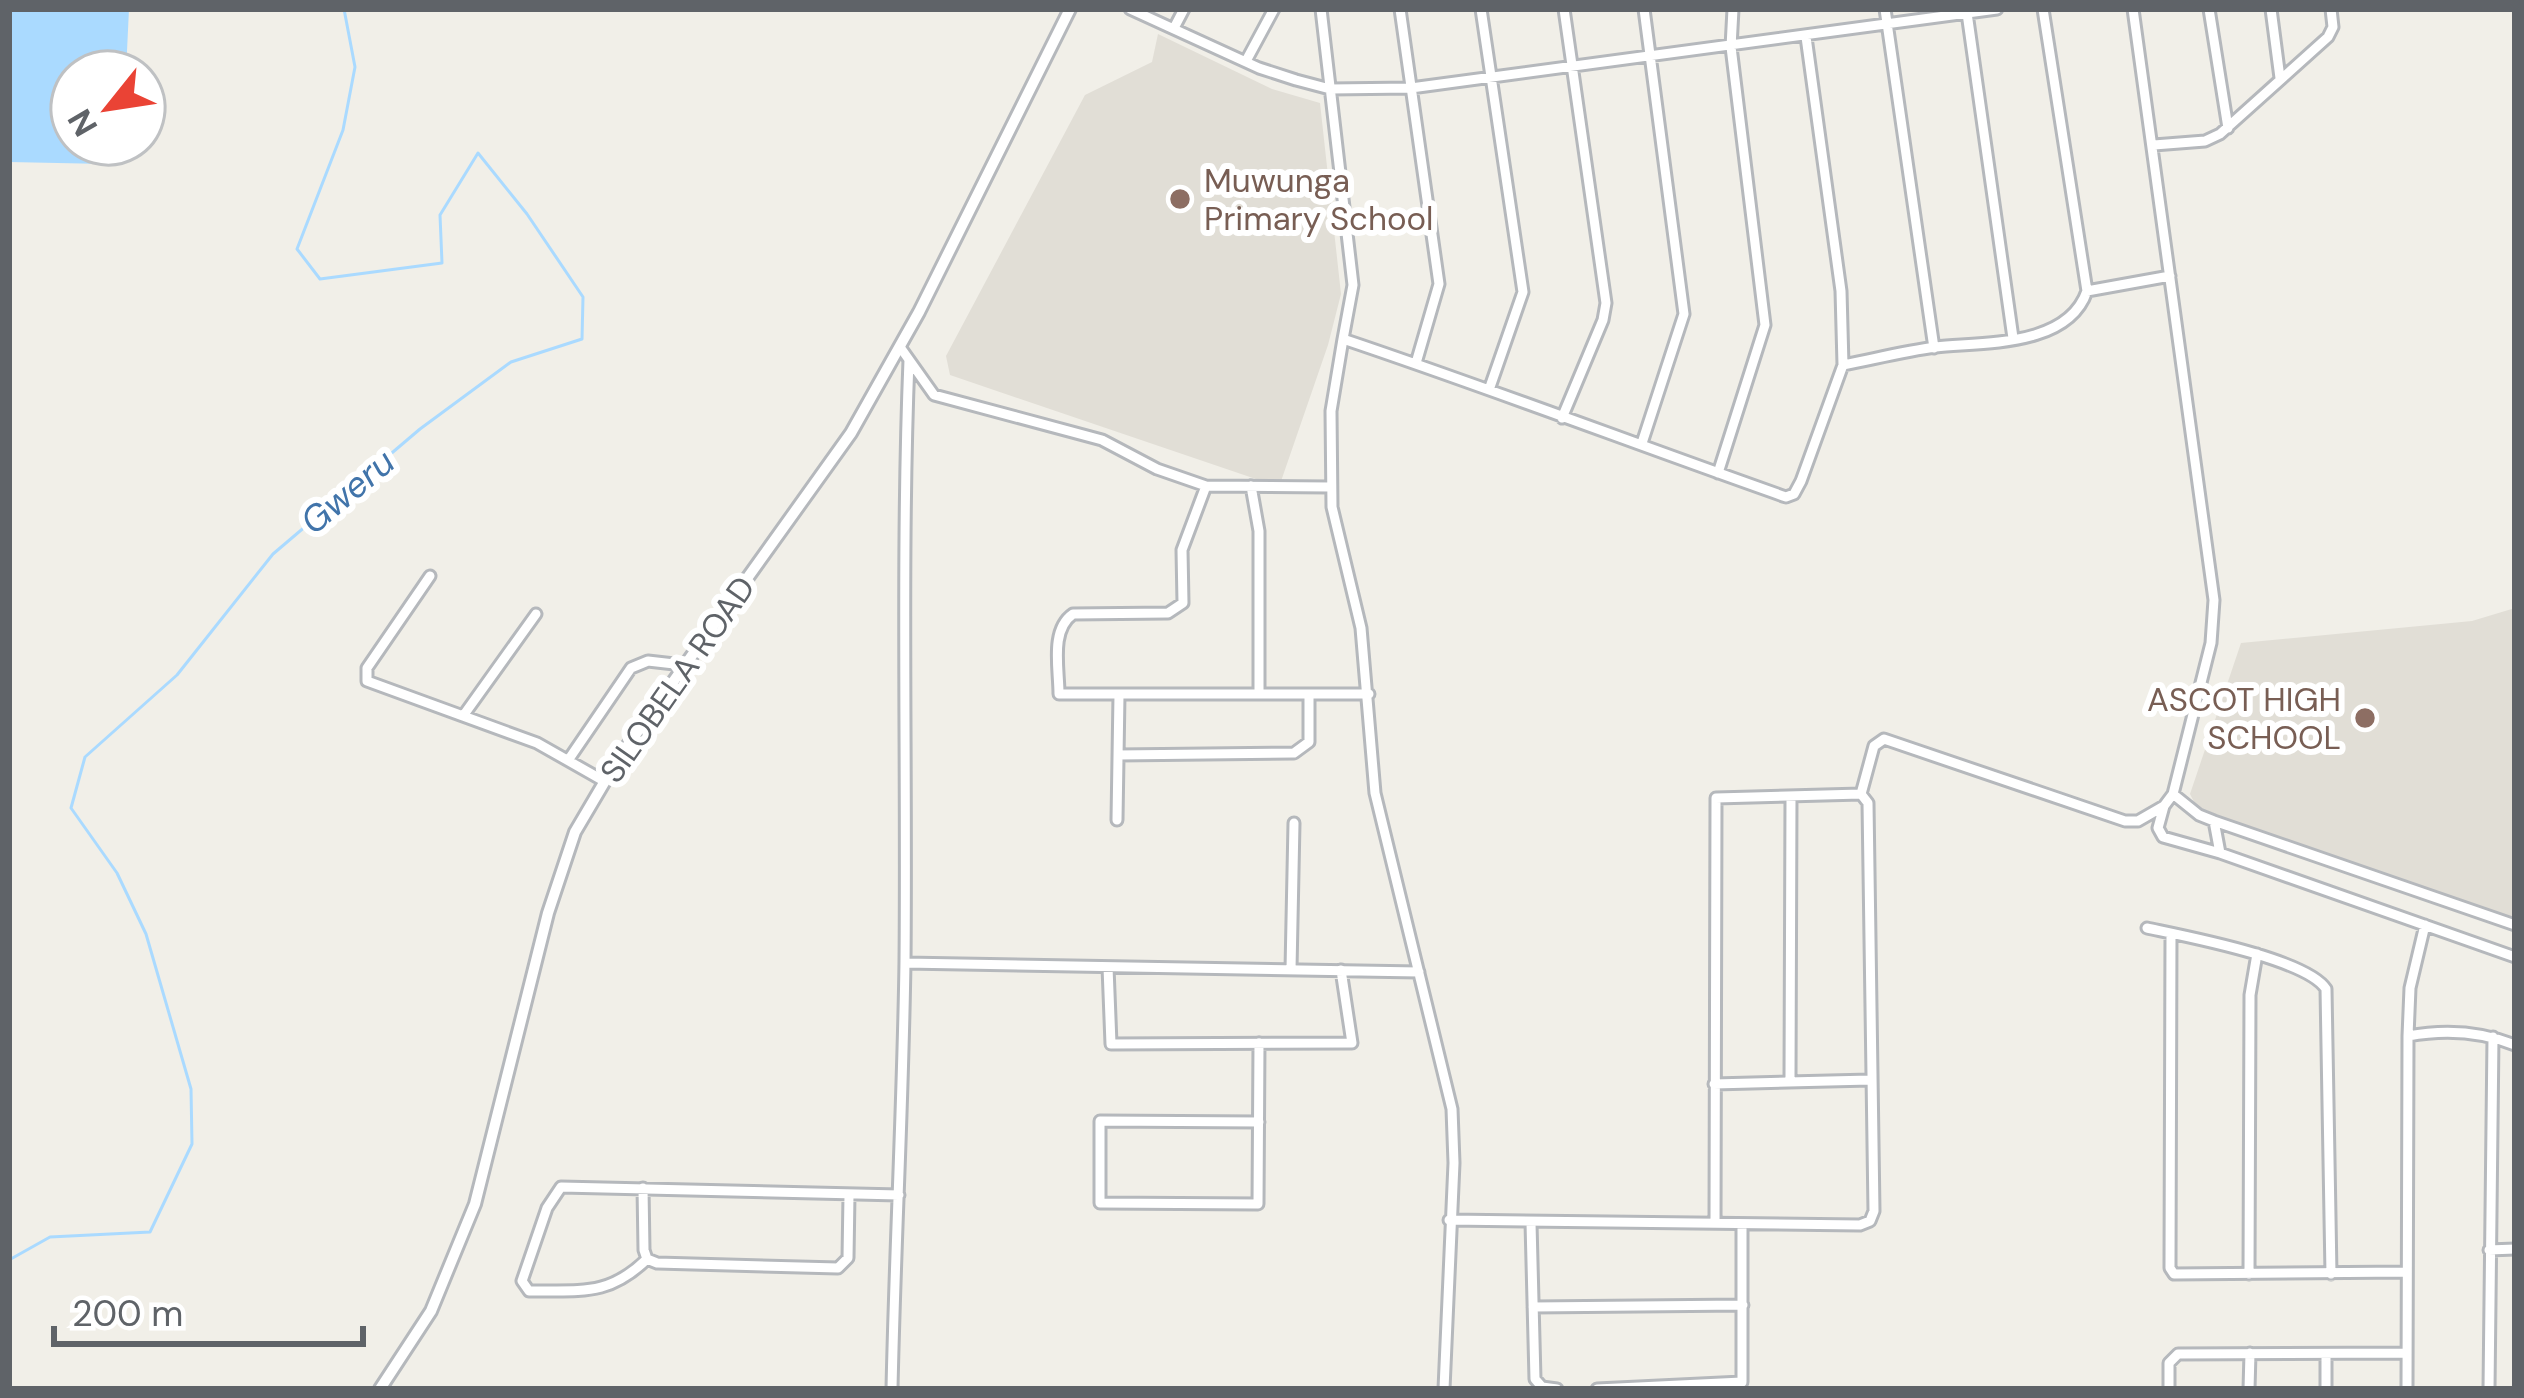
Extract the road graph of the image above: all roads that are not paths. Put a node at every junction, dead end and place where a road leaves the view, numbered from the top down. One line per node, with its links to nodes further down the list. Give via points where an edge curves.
1 (1070, 9): 36 (street, SILOBELA ROAD)
2 (1130, 9): 20 (street)
3 (1184, 9): 20 (street)
4 (1274, 9): 24 (street)
5 (1321, 9): 28 (street)
6 (1400, 9): 29 (street)
7 (1481, 9): 26 (street)
8 (1564, 9): 25 (street)
9 (1645, 9): 23 (street)
10 (1733, 9): 22 (street)
11 (1885, 9): 19 (street)
12 (1996, 9): 18 (street)
13 (2043, 9): 33 (street)
14 (2133, 9): 31 (street)
15 (2209, 9): 30 (street)
16 (2271, 9): 27 (street)
17 (2331, 9): 27 (street, via 2327,37)
18 (1967, 13): 19 (street); 34 (street)
19 (1888, 26): 21 (street); 37 (street)
20 (1174, 28): 24 (street)
21 (1806, 37): 22 (street); 40 (street)
22 (1731, 47): 23 (street); 44 (street, via 1765,325)
23 (1649, 58): 25 (street); 43 (street, via 1684,314)
24 (1246, 62): 28 (street)
25 (1569, 68): 26 (street); 42 (street, via 1606,303)
26 (1490, 78): 29 (street); 41 (street, via 1523,298)
27 (2280, 78): 30 (street)
28 (1330, 88): 29 (street); 35 (street, via 1353,285)
29 (1412, 88): 39 (street, via 1439,284)
30 (2228, 128): 31 (street, via 2205,141)
31 (2154, 145): 32 (street)
32 (2170, 276): 33 (street); 60 (street, via 2214,599 2211,643)
33 (2087, 291): 34 (street, via 2064,322)
34 (2013, 338): 37 (street)
35 (1343, 339): 39 (street); 47 (street)
36 (900, 347): 38 (street); 50 (street, SILOBELA ROAD, via 826,472)
37 (1934, 348): 40 (street)
38 (909, 360): 45 (street, via 934,395 1102,440); 73 (street, via 902,508)
39 (1416, 364): 41 (street)
40 (1844, 365): 44 (street, via 1794,494)
41 (1490, 387): 42 (street)
42 (1562, 418): 43 (street)
43 (1642, 443): 44 (street)
44 (1718, 473)
45 (1206, 486): 46 (street); 54 (street, via 1182,550 1178,610 1073,614 1058,631 1059,694)
46 (1251, 486): 47 (street); 51 (street, via 1259,530)
47 (1330, 487): 53 (street)
48 (430, 576): 55 (street, via 365,677)
49 (536, 614): 55 (street)
50 (683, 665): 57 (street, via 648,661 631,668); 58 (street, SILOBELA ROAD)
51 (1258, 694): 52 (street); 54 (street)
52 (1309, 694): 53 (street); 56 (street, via 1309,742 1294,753)
53 (1369, 694): 77 (street, via 1376,793)
54 (1119, 695): 56 (street)
55 (463, 716): 57 (street)
56 (1118, 755): 63 (street)
57 (569, 759): 58 (street)
58 (604, 781): 105 (street, SILOBELA ROAD, via 557,878 475,1204 431,1311)
59 (1861, 794): 61 (street); 62 (street, via 1874,746 1884,740 2125,821); 83 (street, via 1868,803)
60 (2173, 794): 62 (street); 64 (street)
61 (1791, 797): 82 (street); 84 (street, via 1716,798)
62 (2164, 806): 66 (street, via 2163,837)
63 (1117, 820)
64 (2215, 821): 66 (street); 68 (street)
65 (1294, 823): 75 (street)
66 (2220, 853): 67 (street)
67 (2425, 925): 72 (street); 78 (street)
68 (2515, 925)
69 (2147, 928): 70 (street)
70 (2171, 934): 71 (street); 97 (street, via 2170,1268 2182,1277)
71 (2257, 954): 97 (street); 98 (street, via 2326,989)
72 (2515, 957)
73 (905, 963): 74 (street); 88 (street)
74 (1108, 967): 75 (street); 80 (street, via 1111,1044)
75 (1292, 970): 76 (street)
76 (1341, 970): 77 (street); 80 (street, via 1352,1043)
77 (1419, 972): 89 (street, via 1452,1109)
78 (2408, 1036): 79 (street); 96 (street)
79 (2493, 1037): 81 (street); 94 (street)
80 (1259, 1043): 85 (street)
81 (2515, 1045)
82 (1790, 1079): 83 (street); 84 (street)
83 (1870, 1080): 92 (street, via 1870,1221)
84 (1714, 1084): 91 (street)
85 (1259, 1122): 85 (street, via 1258,1204 1100,1203 1100,1120)
86 (643, 1188): 87 (street); 95 (street); 95 (street, via 561,1187 522,1281 529,1291 594,1290 626,1280)
87 (849, 1195): 88 (street); 95 (street, via 848,1258 838,1268)
88 (898, 1195): 106 (street)
89 (1449, 1220): 90 (street); 107 (street)
90 (1531, 1223): 91 (street); 100 (street)
91 (1715, 1223): 92 (street)
92 (1742, 1224): 99 (street)
93 (2515, 1249): 94 (street)
94 (2489, 1250): 114 (street)
95 (647, 1258)
96 (2407, 1272): 98 (street); 102 (street)
97 (2249, 1274): 98 (street)
98 (2331, 1274)
99 (1743, 1305): 100 (street); 104 (street)
100 (1533, 1307): 108 (street, via 1535,1378)
101 (2250, 1353): 103 (street); 110 (street, via 2172,1356); 111 (street)
102 (2407, 1353): 103 (street); 113 (street)
103 (2326, 1355): 112 (street)
104 (1742, 1386): 109 (street)
105 (380, 1389)
106 (892, 1389)
107 (1444, 1389)
108 (1557, 1389)
109 (1597, 1389)
110 (2169, 1389)
111 (2249, 1389)
112 (2326, 1389)
113 (2407, 1389)
114 (2489, 1389)

